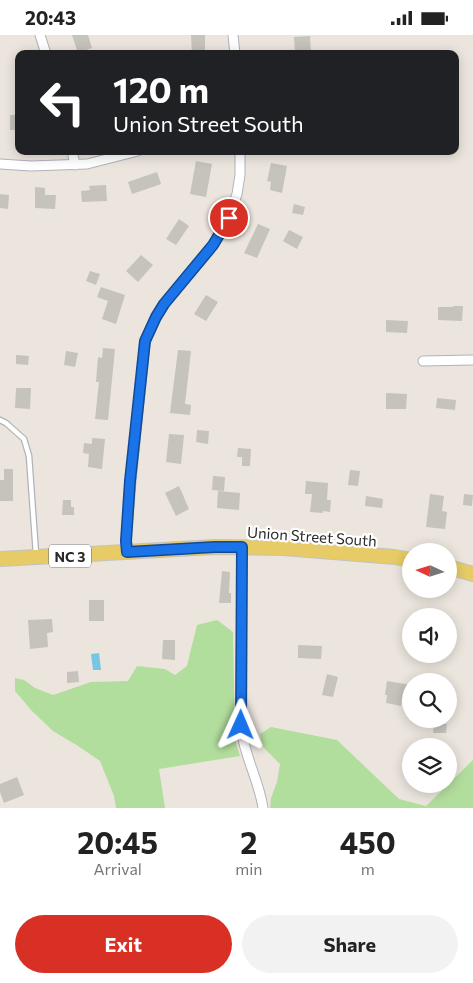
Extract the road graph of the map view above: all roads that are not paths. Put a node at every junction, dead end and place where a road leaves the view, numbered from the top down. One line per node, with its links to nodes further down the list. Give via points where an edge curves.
1 (40, 35): 3 (street)
2 (233, 35): 4 (street)
3 (45, 50)
4 (235, 50)
5 (73, 155): 9 (street)
6 (122, 155): 9 (street)
7 (240, 155): 14 (street, via 237,194 229,218 213,245 164,304 145,341 130,481)
8 (0, 163): 9 (street)
9 (75, 165)
10 (473, 360): 11 (street)
11 (423, 361)
12 (0, 420): 15 (lane, via 24,439 30,455)
13 (242, 547): 14 (main road, Union Street South / NC 3); 16 (main road, Union Street South / NC 3); 20 (street, via 242,737)
14 (127, 552): 15 (main road, Union Street South / NC 3)
15 (36, 558): 17 (main road, Union Street South / NC 3)
16 (402, 558)
17 (0, 559)
18 (458, 570): 19 (main road)
19 (473, 574)
20 (264, 808)

